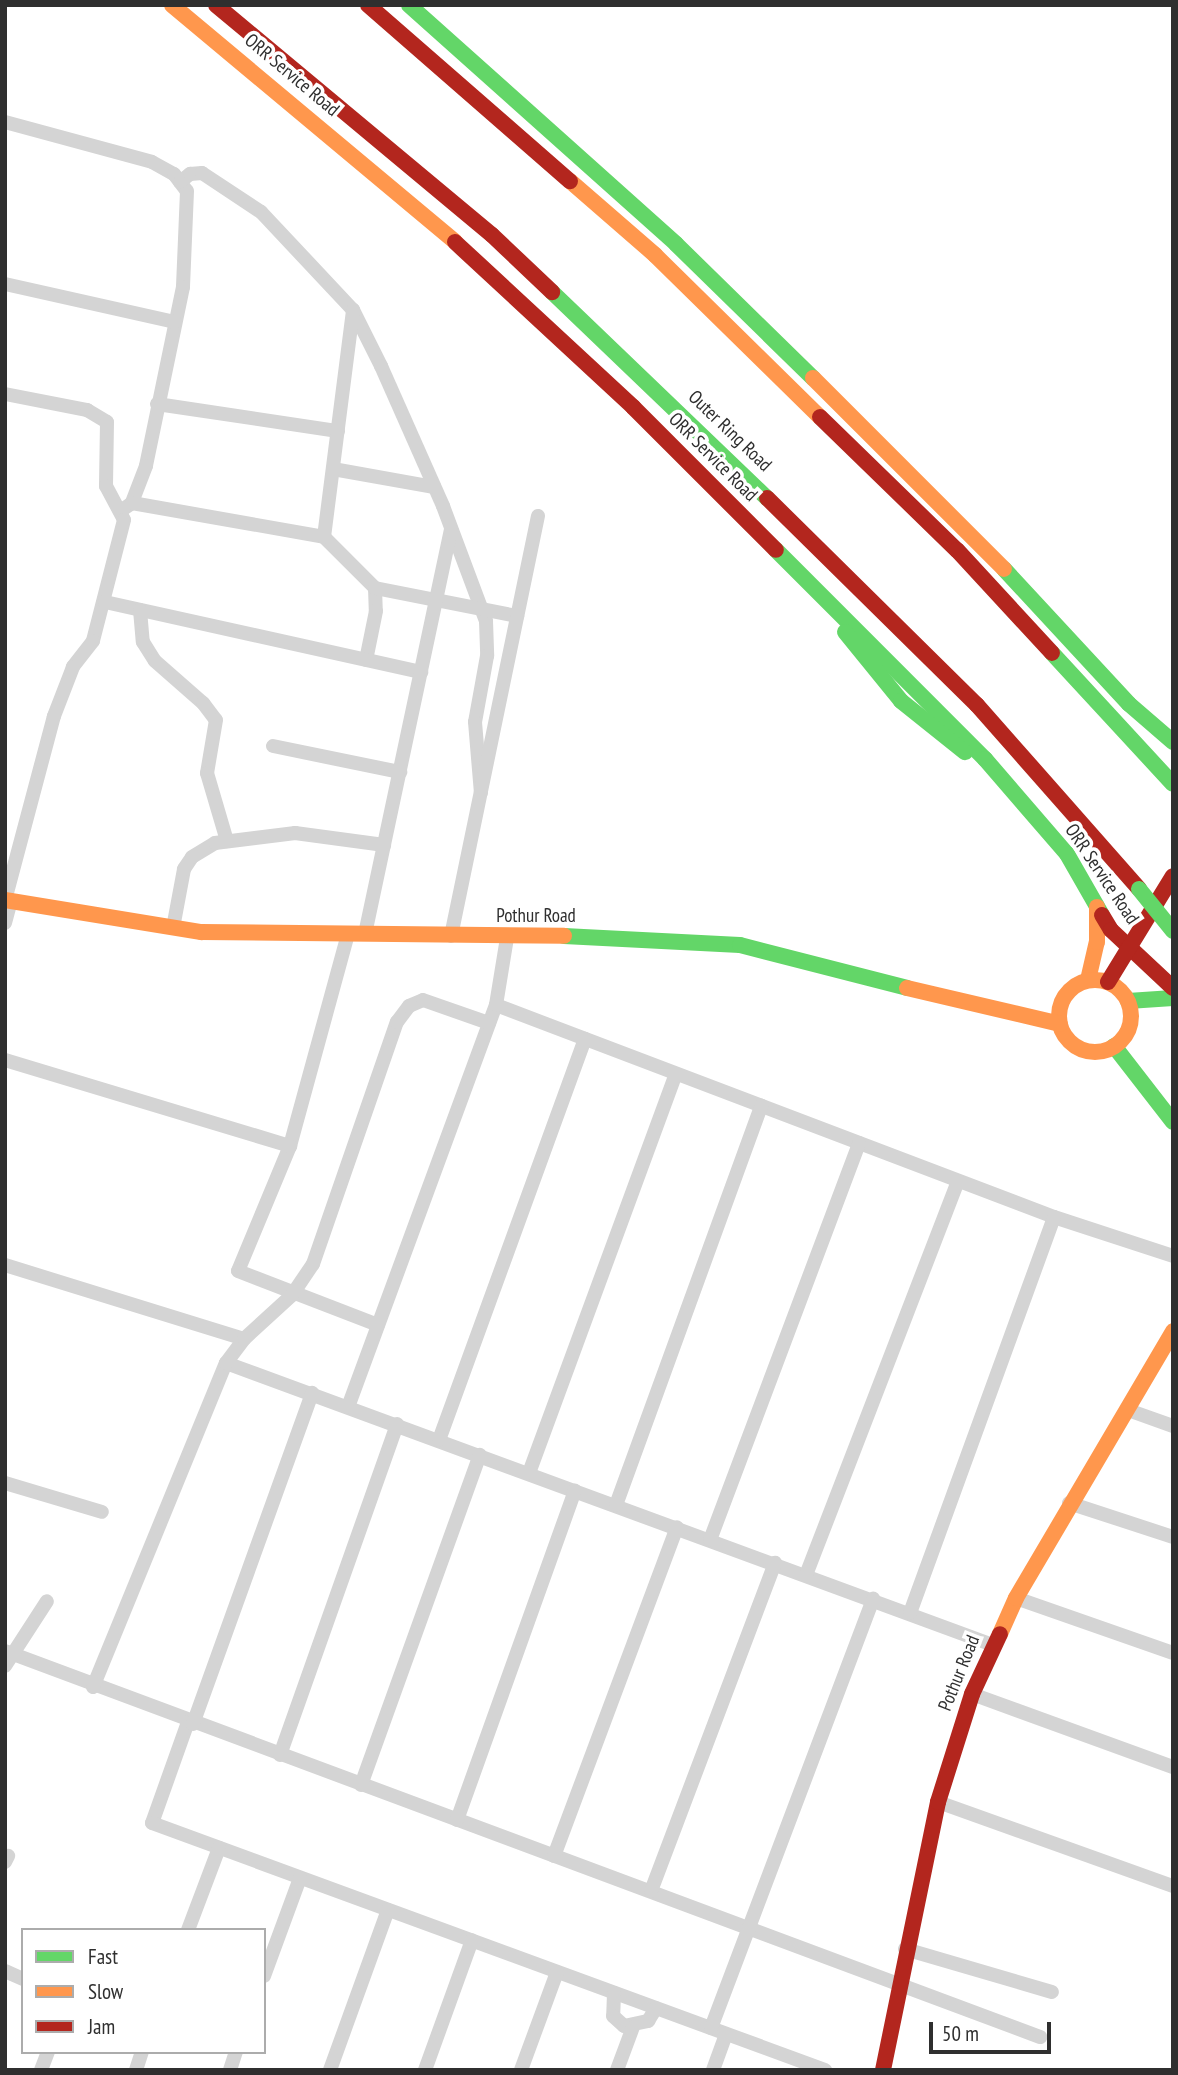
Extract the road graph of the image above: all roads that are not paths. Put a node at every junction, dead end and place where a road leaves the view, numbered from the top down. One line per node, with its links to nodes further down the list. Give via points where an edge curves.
1 (172, 5): 38 (main road, ORR Service Road, via 461,247 633,407 996,772 1067,854)
2 (216, 5): 41 (main road, Outer Ring Road, bridge, via 492,235 639,373 977,705)
3 (368, 5): 32 (main road, via 655,255 957,550)
4 (409, 5): 29 (main road, via 676,244 952,513 1129,704)
5 (5, 121): 6 (street, via 140,158 174,174)
6 (180, 182): 8 (street, via 190,174 202,173 221,181 261,212); 9 (street, via 187,191 189,224)
7 (5, 284): 9 (street)
8 (353, 310): 12 (street); 14 (street)
9 (175, 322): 11 (street)
10 (5, 394): 15 (street, via 87,410 107,422 106,486)
11 (157, 404): 12 (street); 15 (street, via 146,466)
12 (338, 430): 13 (street)
13 (332, 469): 14 (street); 18 (street)
14 (434, 487): 17 (street)
15 (127, 506): 18 (street); 21 (street)
16 (538, 516): 24 (street)
17 (451, 528): 20 (street); 22 (street)
18 (324, 537): 19 (street)
19 (375, 588): 20 (street); 26 (street, via 376,611)
20 (436, 600): 22 (street); 27 (street)
21 (105, 602): 23 (street); 37 (street, via 93,641 73,667 54,716)
22 (482, 609): 24 (street); 25 (street)
23 (140, 610): 26 (street); 34 (street, via 143,642 155,661 216,720 207,773)
24 (517, 617): 28 (street)
25 (486, 656): 28 (street); 33 (street, via 475,722)
26 (366, 660): 27 (street)
27 (421, 672): 31 (street)
28 (505, 674): 33 (street)
29 (1173, 742)
30 (273, 746): 31 (street)
31 (400, 772): 35 (street)
32 (1173, 784)
33 (481, 793): 43 (street)
34 (227, 841): 35 (street, via 295,833); 40 (street, via 201,850 184,869)
35 (384, 845): 42 (street)
36 (1173, 876): 45 (main road)
37 (7, 900): 39 (street); 40 (main road, Pothur Road)
38 (1097, 905): 45 (main road, ORR Service Road); 46 (main road, via 1097,942)
39 (5, 923)
40 (173, 928): 42 (main road, Pothur Road)
41 (1173, 931)
42 (357, 934): 43 (main road, Pothur Road); 61 (street)
43 (451, 936): 44 (main road, Pothur Road)
44 (507, 938): 51 (street); 53 (main road, Pothur Road, via 641,938 740,945 1045,1024)
45 (1129, 950): 47 (main road); 48 (main road, ORR Service Road)
46 (1088, 980): 47 (main road); 53 (main road, via 1073,987 1063,999)
47 (1108, 982): 50 (main road)
48 (1173, 988)
49 (1173, 998): 50 (main road)
50 (1128, 1001): 55 (main road, via 1129,1026)
51 (496, 1005): 52 (street); 54 (street)
52 (489, 1023): 66 (street, via 424,1000 409,1006 397,1022 336,1186 320,1249); 67 (street)
53 (1060, 1024): 55 (main road, via 1080,1049)
54 (584, 1039): 57 (street); 76 (street)
55 (1114, 1046): 59 (main road)
56 (5, 1060): 61 (street)
57 (676, 1074): 58 (street); 78 (street)
58 (761, 1106): 60 (street); 82 (street)
59 (1173, 1122)
60 (859, 1143): 62 (street); 86 (street)
61 (290, 1146): 66 (street, via 238,1271)
62 (958, 1181): 63 (street); 88 (street)
63 (1054, 1217): 64 (street); 92 (street)
64 (1173, 1256)
65 (5, 1265): 69 (street)
66 (292, 1295): 67 (street); 69 (street)
67 (378, 1325): 72 (street)
68 (1173, 1331): 73 (main road, Pothur Road)
69 (244, 1339): 70 (street)
70 (226, 1363): 71 (street); 96 (street)
71 (312, 1393): 72 (street); 98 (street)
72 (348, 1406): 74 (street)
73 (1128, 1410): 75 (street); 81 (main road, Pothur Road)
74 (397, 1424): 76 (street); 99 (street)
75 (1173, 1426)
76 (439, 1440): 77 (street)
77 (480, 1455): 78 (street); 101 (street)
78 (529, 1473): 80 (street)
79 (5, 1483): 83 (street)
80 (575, 1490): 82 (street); 103 (street)
81 (1069, 1503): 85 (street); 89 (main road, Pothur Road)
82 (616, 1505): 84 (street)
83 (102, 1513)
84 (677, 1527): 86 (street); 105 (street)
85 (1173, 1538)
86 (710, 1539): 87 (street)
87 (775, 1563): 88 (street); 108 (street)
88 (806, 1575): 90 (street)
89 (1016, 1598): 93 (main road, Pothur Road); 94 (street)
90 (873, 1599): 92 (street); 110 (street)
91 (47, 1601): 95 (street)
92 (910, 1613): 93 (street)
93 (993, 1645): 97 (main road, Pothur Road)
94 (1173, 1653)
95 (8, 1657): 96 (street)
96 (93, 1687): 98 (street)
97 (972, 1694): 100 (street); 102 (main road, Pothur Road)
98 (191, 1723): 99 (street); 104 (street, via 152,1823)
99 (280, 1755): 101 (street)
100 (1173, 1767)
101 (360, 1785): 103 (street)
102 (939, 1802): 107 (street); 113 (main road, Pothur Road)
103 (457, 1820): 105 (street)
104 (219, 1848): 106 (street); 111 (street)
105 (554, 1856): 108 (street)
106 (300, 1878): 109 (street); 115 (street)
107 (1173, 1886)
108 (651, 1891): 110 (street)
109 (388, 1910): 112 (street); 127 (street)
110 (749, 1927): 118 (street); 123 (street)
111 (189, 1928)
112 (471, 1940): 116 (street); 128 (street)
113 (905, 1949): 118 (main road, Pothur Road); 119 (street)
114 (5, 1971): 117 (street)
115 (266, 1971)
116 (557, 1972): 120 (street); 129 (street)
117 (21, 1978)
118 (898, 1986): 125 (street); 133 (main road, Pothur Road)
119 (1052, 1992)
120 (614, 1993): 121 (street); 122 (street, via 613,2016)
121 (656, 2008): 122 (street, via 648,2021); 123 (street)
122 (632, 2027): 130 (street)
123 (711, 2028): 124 (street)
124 (726, 2034): 126 (street); 131 (street)
125 (1040, 2037)
126 (806, 2067): 132 (street)
127 (330, 2070)
128 (425, 2070)
129 (521, 2070)
130 (617, 2070)
131 (713, 2070)
132 (825, 2070)
133 (883, 2070)

